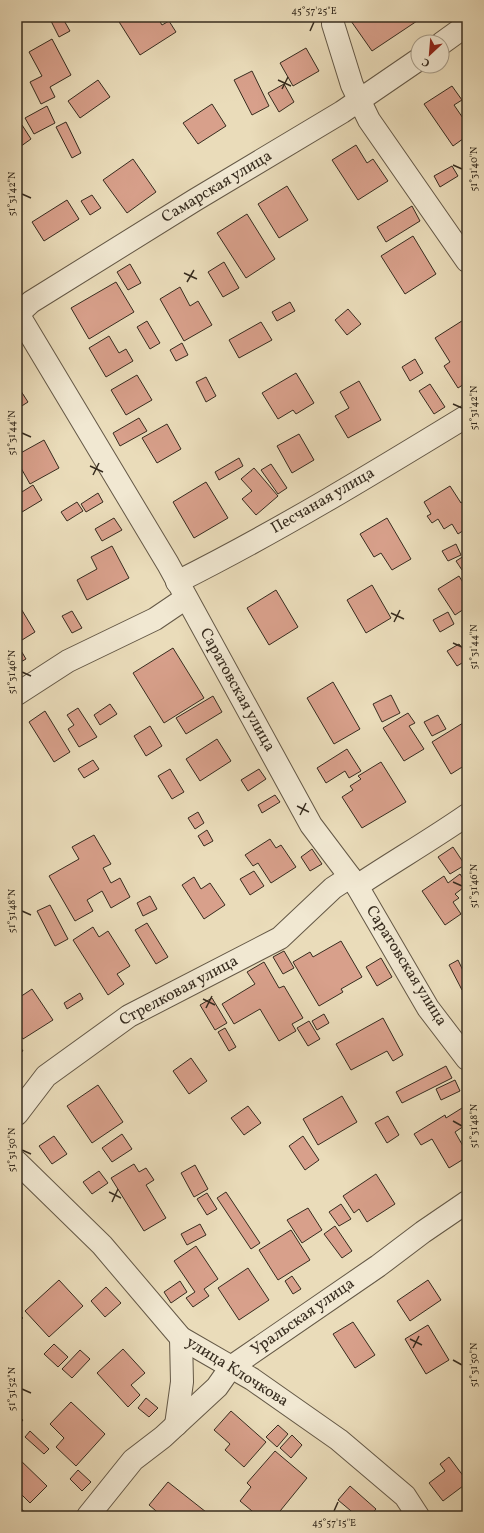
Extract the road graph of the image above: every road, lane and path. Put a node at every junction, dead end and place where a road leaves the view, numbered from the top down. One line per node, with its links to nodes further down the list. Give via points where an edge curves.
1 (333, 17): 5 (street, via 335,32)
2 (467, 25): 3 (street)
3 (450, 37)
4 (410, 66): 5 (street, Самарская улица)
5 (358, 100): 6 (street, via 369,120); 7 (street, Самарская улица, via 38,298)
6 (467, 262)
7 (18, 314): 9 (street, Саратовская улица)
8 (467, 416): 9 (street, Песчаная улица, via 335,496 204,568)
9 (182, 590): 10 (street, Песчаная улица, via 155,619 68,661); 12 (street, Саратовская улица, via 311,825)
10 (17, 694)
11 (467, 816): 12 (street, Стрелковая улица, via 376,873)
12 (353, 882): 13 (street, Саратовская улица, via 428,1008); 14 (street, Стрелковая улица, via 333,888 280,938 129,1016 46,1076)
13 (467, 1059)
14 (17, 1114)
15 (17, 1162): 17 (street, улица Клочкова, via 102,1245)
16 (467, 1202): 18 (street, Уральская улица)
17 (181, 1338): 18 (street, улица Клочкова); 19 (street, via 182,1382)
18 (230, 1367): 19 (street, Уральская улица, via 217,1387); 21 (street, улица Клочкова, via 252,1379 339,1440 406,1496)
19 (176, 1425): 20 (street, Уральская улица, via 133,1460)
20 (88, 1516)
21 (418, 1516)

